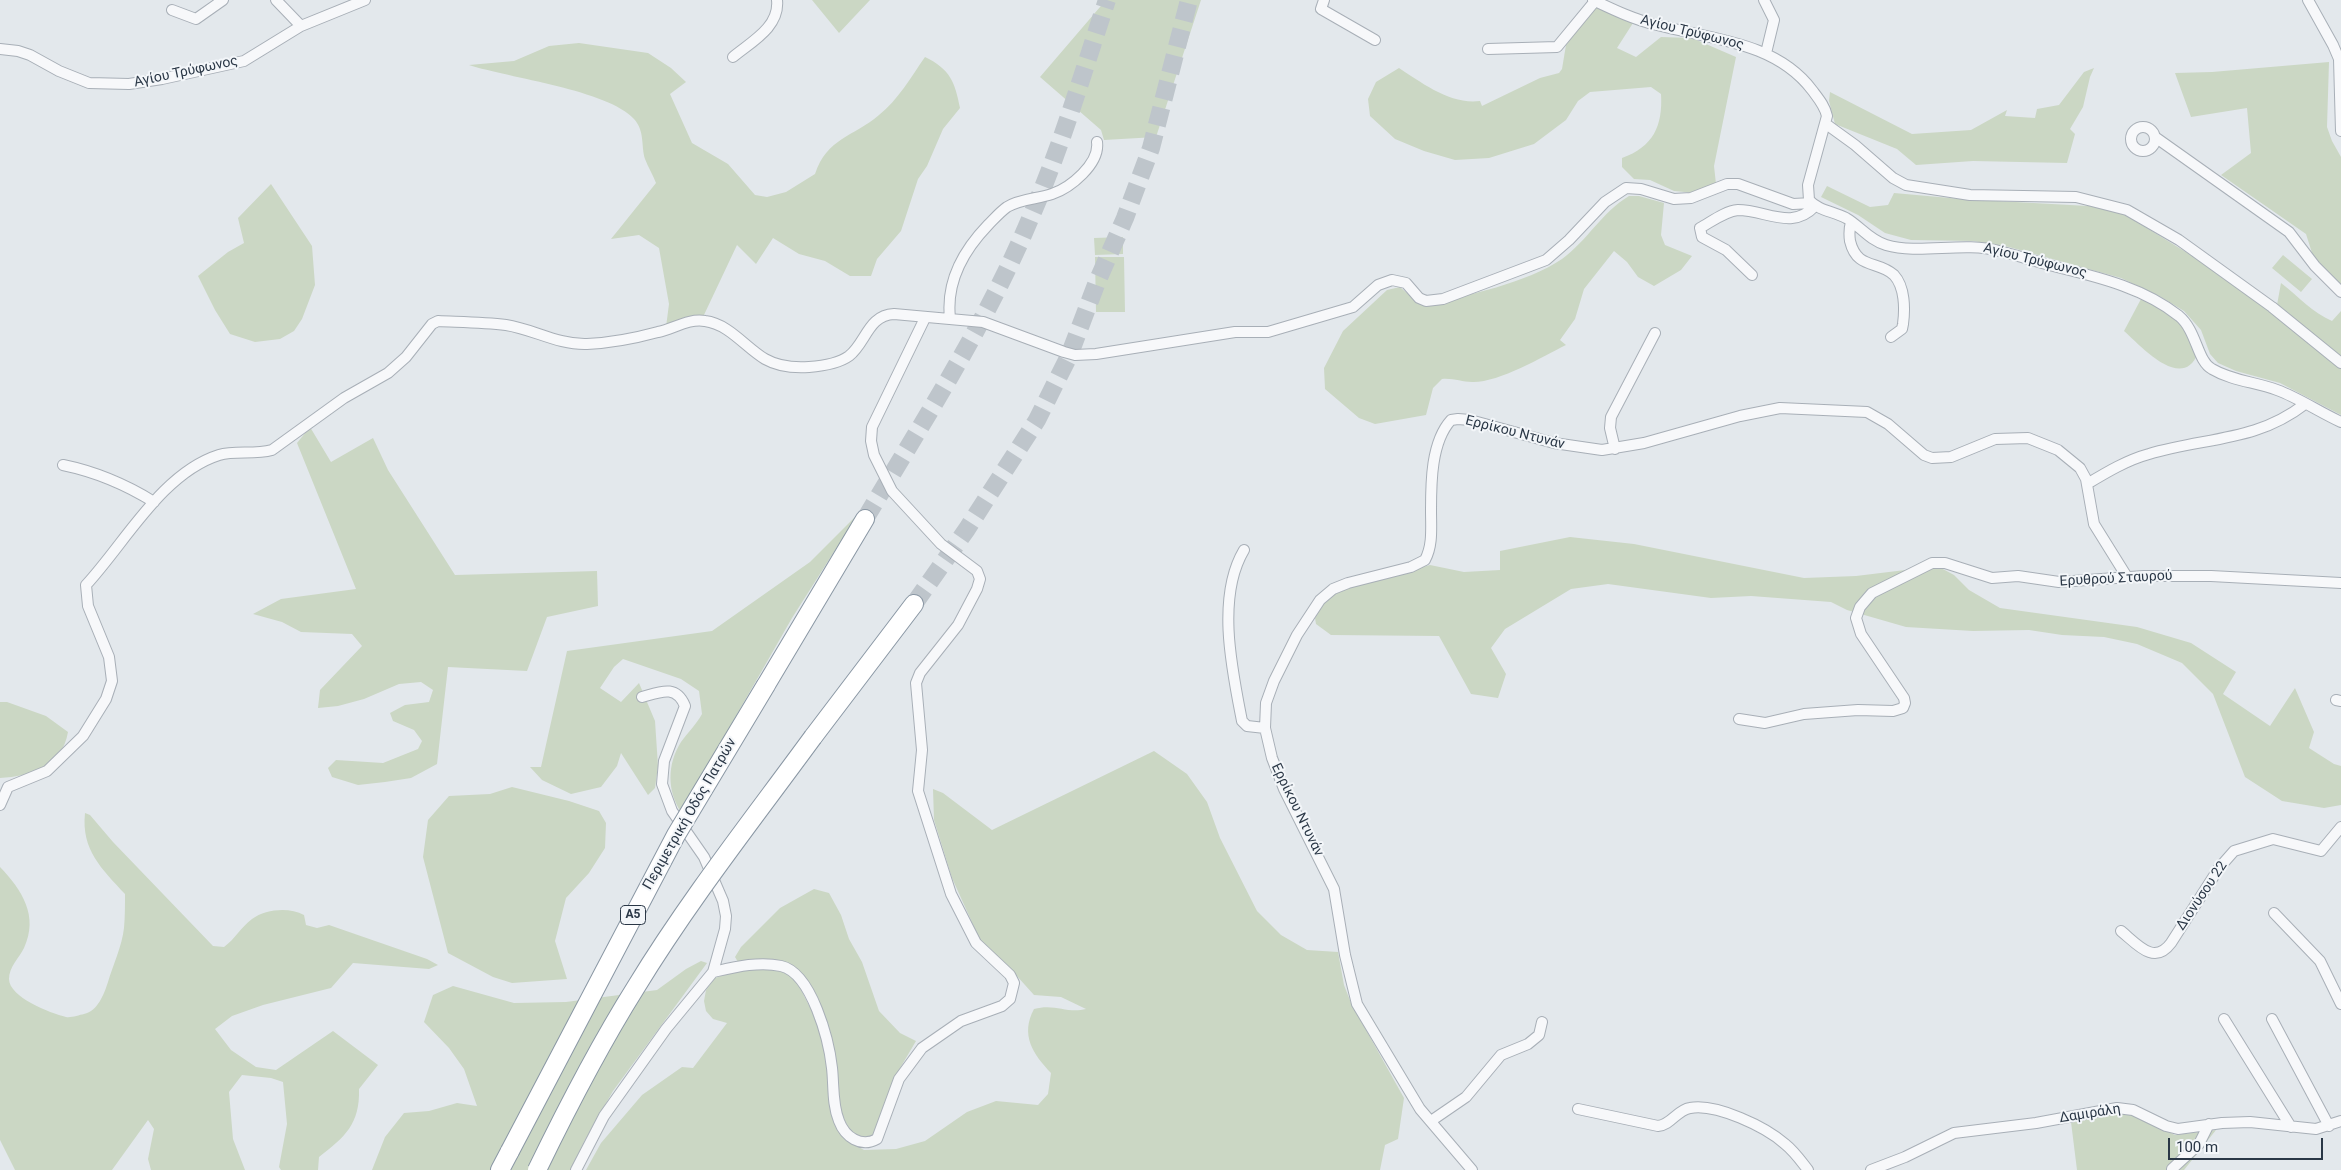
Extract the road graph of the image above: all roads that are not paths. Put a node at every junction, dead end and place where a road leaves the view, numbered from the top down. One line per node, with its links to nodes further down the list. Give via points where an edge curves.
1 (223, 0): 9 (street, via 196,19)
2 (276, 0): 10 (street)
3 (365, 0): 10 (street, Αγίου Τρύφωνος)
4 (777, 0): 15 (street, via 774,21)
5 (1324, 0): 11 (street, via 1321,9)
6 (1594, 0): 13 (street, via 1557,47); 14 (street, Αγίου Τρύφωνος, via 1629,17)
7 (1764, 0): 14 (street, via 1774,20)
8 (2308, 0): 17 (street, via 2339,59)
9 (172, 10)
10 (301, 26): 12 (street, Αγίου Τρύφωνος, via 244,61 129,84 89,83 30,55)
11 (1375, 40)
12 (0, 49)
13 (1488, 50)
14 (1766, 53): 16 (street, Αγίου Τρύφωνος, via 1792,67 1806,82 1825,109)
15 (733, 57)
16 (1826, 124): 20 (street, via 1808,185 1808,197); 28 (street, via 1906,185 1970,195 2076,197 2127,210 2185,244 2272,307)
17 (2341, 131)
18 (2155, 137): 23 (street, via 2290,232 2314,266)
19 (1098, 142): 25 (street, via 1092,161 1068,186 1008,207 976,238 963,257 953,282)
20 (1814, 205): 21 (street, Αγίου Τρύφωνος); 22 (street, via 1808,213 1788,219 1737,210 1700,228 1702,237 1726,250); 25 (street, via 1793,204 1738,184 1727,184 1691,198 1674,200 1641,189 1626,188 1605,202 1554,255 1538,265 1435,301 1419,298 1406,283 1392,280 1378,285 1353,307 1268,332 1235,332 1084,355 1048,346 990,323)
21 (1851, 222): 27 (street, via 1848,231 1855,254 1866,263 1891,273 1900,286 1904,324); 29 (street, Αγίου Τρύφωνος, via 1870,238 1887,245 1996,250 2122,285 2184,320 2194,334 2204,362 2211,369 2276,389)
22 (1752, 275)
23 (2341, 292)
24 (925, 318): 25 (street); 34 (street, via 887,314 872,324 846,358 825,365 798,367 766,360 726,329 706,321 581,344 507,325 438,321 388,373 344,398 272,450 219,455 185,471); 47 (street, via 872,427 871,441 879,468 892,491 941,544 977,571 980,579 958,625 920,672 916,683 922,750 918,791 951,894 976,943 1010,975 1014,983 1010,999 1002,1006 961,1021 922,1048 899,1079 877,1138 860,1143 851,1138 839,1122 822,1023 796,973 782,966 764,965 744,965)
25 (950, 318)
26 (1655, 333): 31 (street, via 1611,417)
27 (1891, 337)
28 (2341, 363)
29 (2305, 404): 30 (street, Αγίου Τρύφωνος); 33 (street, via 2258,431 2148,454 2126,462)
30 (2341, 422)
31 (1615, 449): 33 (street, Ερρίκου Ντυνάν, via 1773,409 1858,410 1877,416 1929,458 1951,457 1995,439 2017,437 2035,440 2069,457 2080,468); 42 (street, Ερρίκου Ντυνάν, via 1564,446 1479,422 1451,420 1435,461 1431,542 1425,560 1412,567 1341,586 1320,600 1274,681 1266,703)
32 (63, 465): 34 (street, via 93,472)
33 (2087, 484): 37 (street, Ερρίκου Ντυνάν, via 2094,524)
34 (154, 502): 43 (street, via 86,585 88,606 109,657 112,681 106,699 83,736 47,771 8,786)
35 (865, 519): 59 (highway, Περιμετρική Οδός Πατρών / Α5, bridge, via 676,835)
36 (1244, 550): 42 (street, via 1235,565 1228,604 1233,678 1242,721 1247,726)
37 (2127, 577): 38 (street, Ερυθρού Σταυρού, via 2233,576); 41 (street, Ερυθρού Σταυρού, via 2064,582 2018,576 1995,579 1941,562 1928,564 1872,593 1860,607 1856,618 1861,634 1904,698 1903,708 1896,711 1804,714 1765,723)
38 (2341, 583)
39 (914, 604): 60 (highway, bridge, via 725,855 636,986 591,1064)
40 (642, 697): 47 (street, via 673,691 685,706 664,761 662,784 672,811 704,857 723,901 725,929)
41 (1739, 719)
42 (1265, 728): 53 (street, Ερρίκου Ντυνάν, via 1284,789 1334,889 1357,1004 1405,1086)
43 (0, 805)
44 (2341, 827): 46 (street, Διονύσου 22, via 2319,852 2273,838 2234,851 2162,952 2148,952)
45 (2274, 913): 48 (street, via 2320,961)
46 (2121, 931)
47 (713, 972): 61 (street, via 666,1029 604,1116)
48 (2341, 1004)
49 (2224, 1019): 57 (street)
50 (2272, 1020): 56 (street)
51 (1542, 1022): 53 (street, via 1539,1035 1528,1044 1501,1055 1466,1097)
52 (1578, 1109): 63 (street, via 1658,1126 1691,1108 1726,1112 1780,1140)
53 (1431, 1121): 62 (street, Ερρίκου Ντυνάν)
54 (2341, 1121): 56 (street, Δαμιράλη)
55 (2209, 1124): 57 (street, Δαμιράλη, via 2250,1122); 58 (street, via 2198,1144); 64 (street, Δαμιράλη, via 2189,1129 2174,1128 2133,1110 2117,1108 2036,1124 1954,1133)
56 (2329, 1126): 57 (street, Δαμιράλη, via 2316,1129)
57 (2291, 1127)
58 (2172, 1169)
59 (500, 1170)
60 (537, 1170)
61 (576, 1170)
62 (1472, 1170)
63 (1808, 1170)
64 (1871, 1170)

